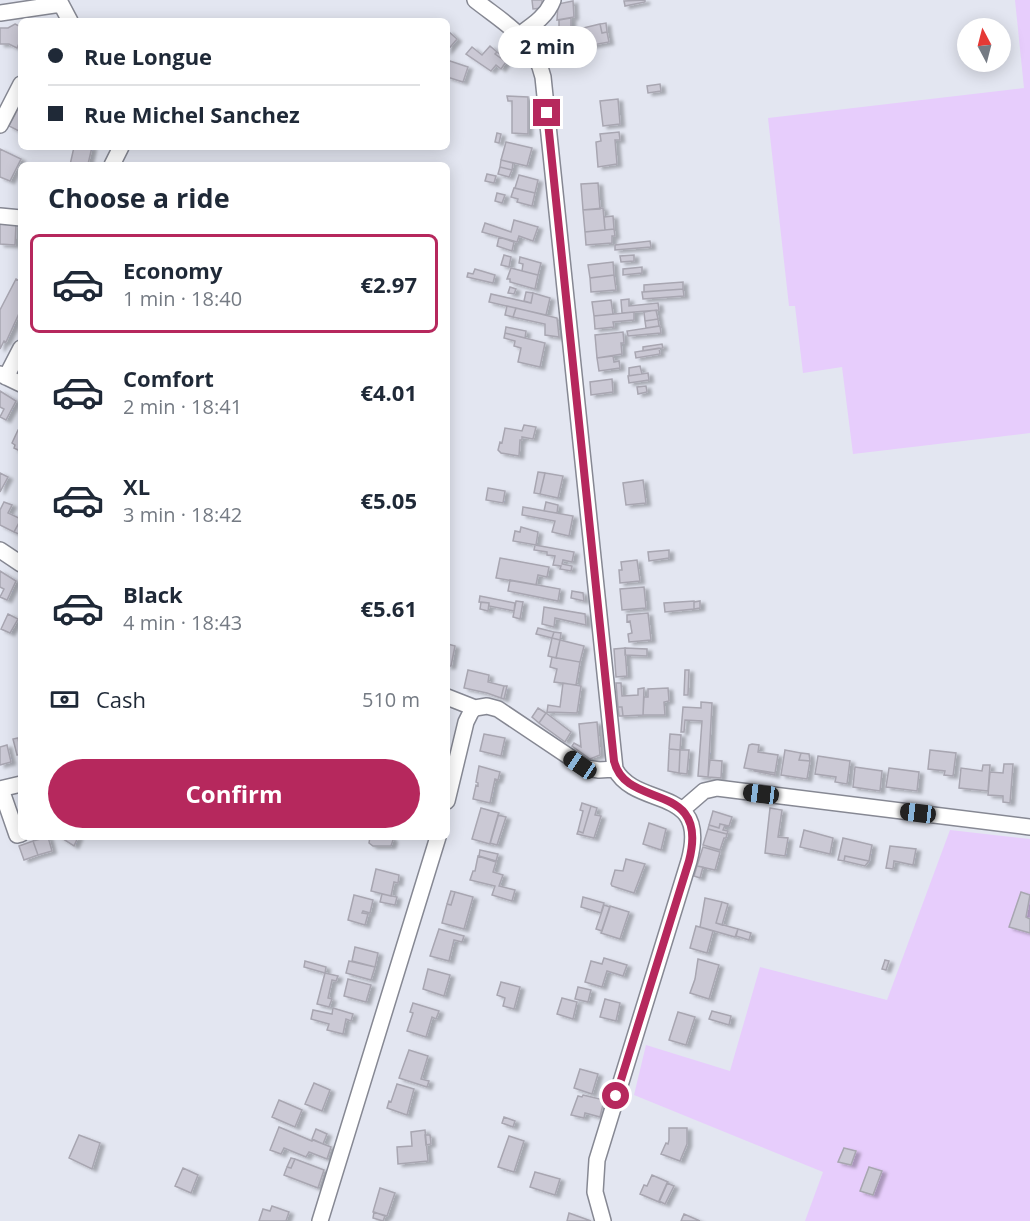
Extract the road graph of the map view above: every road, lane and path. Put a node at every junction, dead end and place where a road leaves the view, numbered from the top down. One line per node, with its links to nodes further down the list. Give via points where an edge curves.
1 (475, 0): 7 (street)
2 (553, 0): 7 (street, via 542,18)
3 (62, 2): 4 (street); 5 (street); 6 (street)
4 (0, 13)
5 (54, 18)
6 (69, 18)
7 (519, 35): 19 (street, via 537,56 544,90)
8 (18, 90): 9 (street)
9 (0, 125)
10 (0, 216): 11 (street)
11 (18, 218)
12 (18, 352): 13 (street)
13 (3, 375): 14 (street)
14 (18, 382)
15 (0, 550): 16 (street)
16 (18, 562)
17 (450, 698): 18 (street)
18 (475, 708): 19 (street, via 498,709 586,768); 22 (street, via 466,722)
19 (615, 769): 23 (street, via 629,784 671,801)
20 (18, 785): 21 (street)
21 (1, 789): 25 (street)
22 (450, 789)
23 (682, 810): 24 (street, via 704,791 717,788); 28 (street, via 692,830 691,854 595,1167 597,1201)
24 (1030, 827)
25 (18, 835)
26 (437, 840): 27 (street)
27 (320, 1221)
28 (603, 1221)

